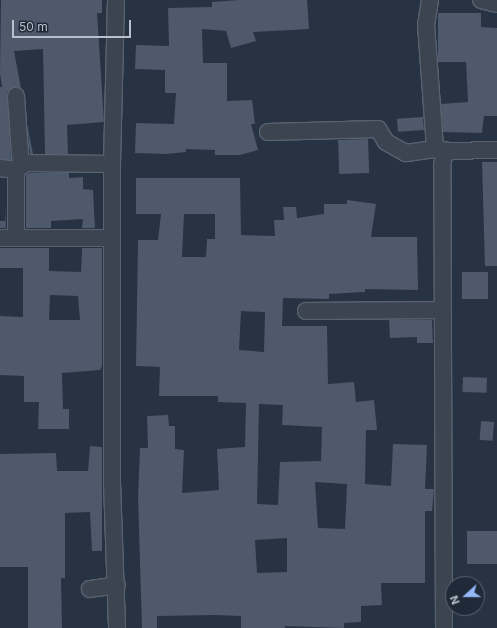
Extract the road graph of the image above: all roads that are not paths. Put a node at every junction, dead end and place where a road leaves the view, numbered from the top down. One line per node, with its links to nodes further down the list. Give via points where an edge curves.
1 (116, 0): 9 (street)
2 (430, 0): 7 (street, via 426,24)
3 (480, 0): 4 (street)
4 (497, 4)
5 (16, 96): 11 (street)
6 (268, 132): 7 (street, via 378,129 386,142 406,153)
7 (442, 150): 8 (street); 15 (street, via 444,156)
8 (497, 150)
9 (112, 164): 11 (street, via 26,163); 14 (street)
10 (0, 168): 11 (street)
11 (19, 168): 13 (street)
12 (0, 238): 13 (street)
13 (16, 238): 14 (street)
14 (112, 238): 17 (street, via 112,482)
15 (441, 310): 16 (street); 20 (street, via 444,394)
16 (306, 311)
17 (117, 585): 18 (street); 19 (street)
18 (90, 589)
19 (117, 628)
20 (444, 628)

